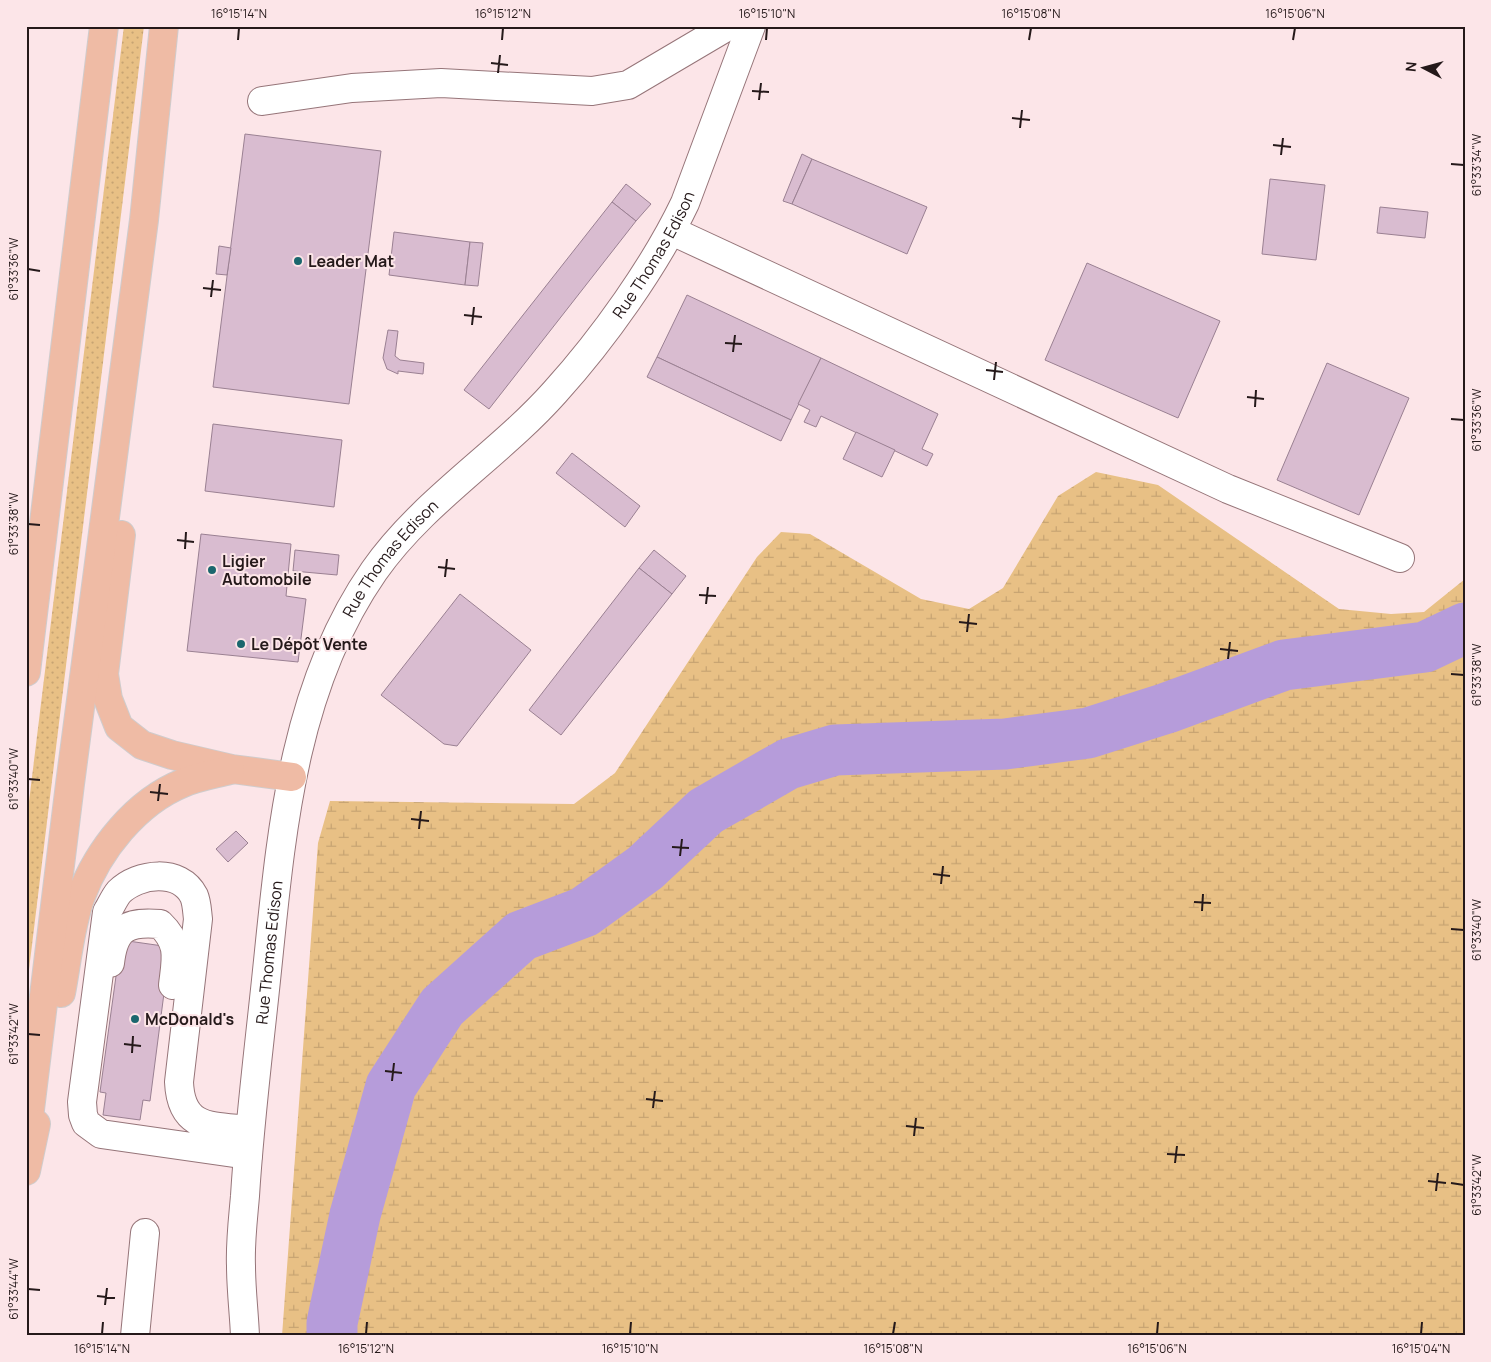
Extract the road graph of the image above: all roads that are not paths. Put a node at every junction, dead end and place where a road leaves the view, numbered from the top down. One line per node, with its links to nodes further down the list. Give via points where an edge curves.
1 (104, 26): 9 (highway)
2 (164, 26): 6 (highway)
3 (728, 26): 5 (street, via 628,85 592,91 440,83 352,88)
4 (751, 26): 7 (street, Rue Thomas Edison)
5 (262, 101)
6 (144, 220): 10 (highway, via 148,310 104,674 108,699 119,727 142,745); 14 (highway)
7 (672, 231): 8 (street, via 1228,489); 11 (street, Rue Thomas Edison, via 619,312 555,393 407,531 374,571 334,641 318,680)
8 (1400, 558)
9 (26, 672)
10 (232, 769): 11 (highway); 16 (highway, via 182,783 143,808 114,837 95,867 80,898)
11 (292, 777): 15 (street, Rue Thomas Edison)
12 (84, 1085): 13 (street, via 97,1064 112,948 118,935 126,927 142,922 160,924 173,939 176,954 162,1073 163,1095 168,1109 176,1118); 13 (street, via 107,912 118,893 134,881 156,876 180,881 194,896 198,919 180,1096 186,1111); 15 (street, via 83,1115 92,1129 101,1134)
13 (202, 1124): 15 (street)
14 (26, 1142)
15 (248, 1142): 19 (street, Rue Thomas Edison, via 240,1263)
16 (26, 1171)
17 (145, 1233): 18 (street)
18 (135, 1336)
19 (246, 1336)

